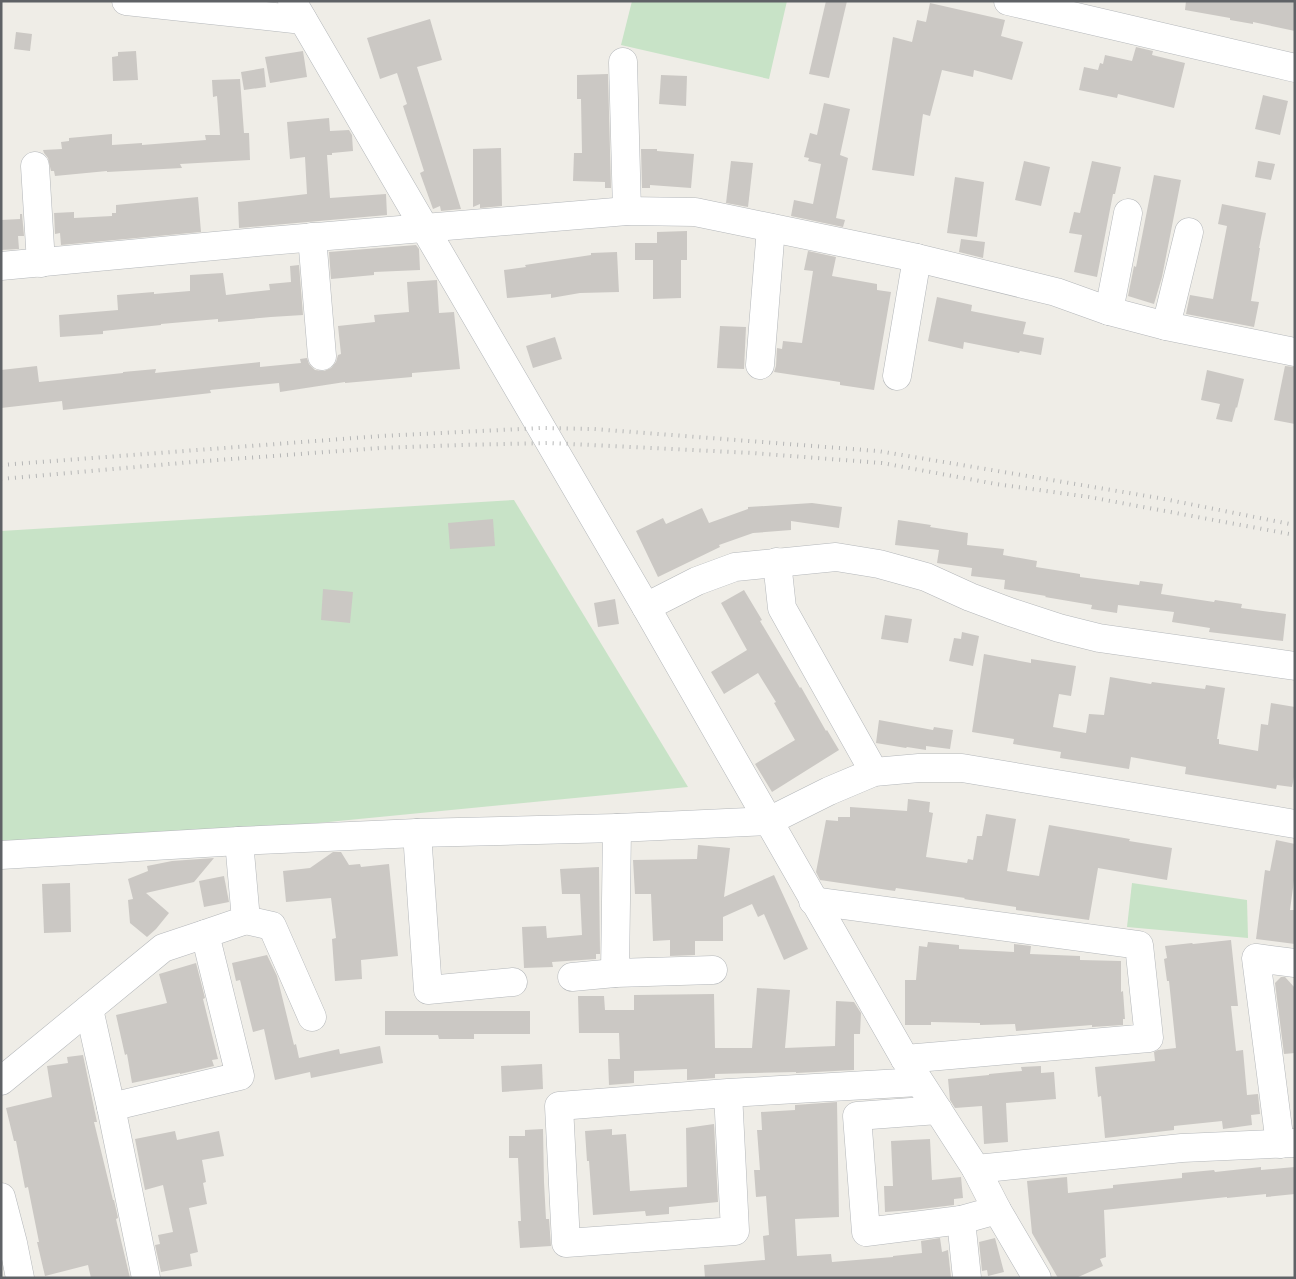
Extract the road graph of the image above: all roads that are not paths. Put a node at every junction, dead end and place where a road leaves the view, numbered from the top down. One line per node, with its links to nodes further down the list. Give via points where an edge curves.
1 (126, 1): 3 (street)
2 (1008, 1): 5 (street)
3 (297, 11): 9 (street)
4 (623, 62): 7 (street)
5 (1295, 68)
6 (35, 166): 14 (street)
7 (627, 211): 9 (street); 10 (street, via 695,212)
8 (1128, 213): 16 (street)
9 (425, 228): 12 (street); 23 (street)
10 (771, 228): 13 (street); 20 (street)
11 (1189, 232): 17 (street)
12 (312, 237): 14 (street); 19 (street)
13 (917, 258): 16 (street, via 1056,292); 21 (street)
14 (40, 262): 15 (street)
15 (1, 266)
16 (1109, 311): 17 (street)
17 (1166, 326): 18 (street)
18 (1295, 352)
19 (322, 356)
20 (760, 365)
21 (897, 376)
22 (777, 562): 23 (street, via 735,567 697,581); 24 (street, via 836,556 879,564 926,577 1010,612 1098,638); 25 (street, via 782,608)
23 (646, 607): 26 (street)
24 (1295, 666)
25 (874, 772): 26 (street); 27 (street, via 962,768)
26 (769, 821): 28 (street); 32 (street)
27 (1295, 824)
28 (617, 828): 29 (street); 37 (street)
29 (417, 833): 30 (street); 39 (street, via 428,990)
30 (239, 841): 31 (street); 33 (street)
31 (1, 855)
32 (814, 900): 42 (street); 42 (street, via 1139,945 1149,1038)
33 (246, 920): 34 (street); 41 (street, via 272,926)
34 (205, 934): 40 (street, via 163,948); 46 (street, via 240,1076)
35 (1295, 963): 48 (street, via 1256,958)
36 (713, 970): 37 (street)
37 (615, 973): 38 (street)
38 (572, 978)
39 (513, 982)
40 (90, 1009): 43 (street); 46 (street)
41 (312, 1018)
42 (905, 1059): 44 (street)
43 (1, 1081)
44 (919, 1082): 45 (street); 47 (street)
45 (728, 1093): 45 (street, via 559,1106 566,1243 734,1231)
46 (111, 1107): 55 (street)
47 (938, 1110): 49 (street); 52 (street, via 857,1116 866,1232)
48 (1288, 1143): 49 (street, via 1182,1148)
49 (976, 1169): 51 (street)
50 (1, 1197): 53 (street)
51 (997, 1210): 52 (street); 57 (street)
52 (961, 1220): 56 (street)
53 (7, 1245): 54 (street)
54 (20, 1278)
55 (146, 1278)
56 (967, 1278)
57 (1037, 1278)

